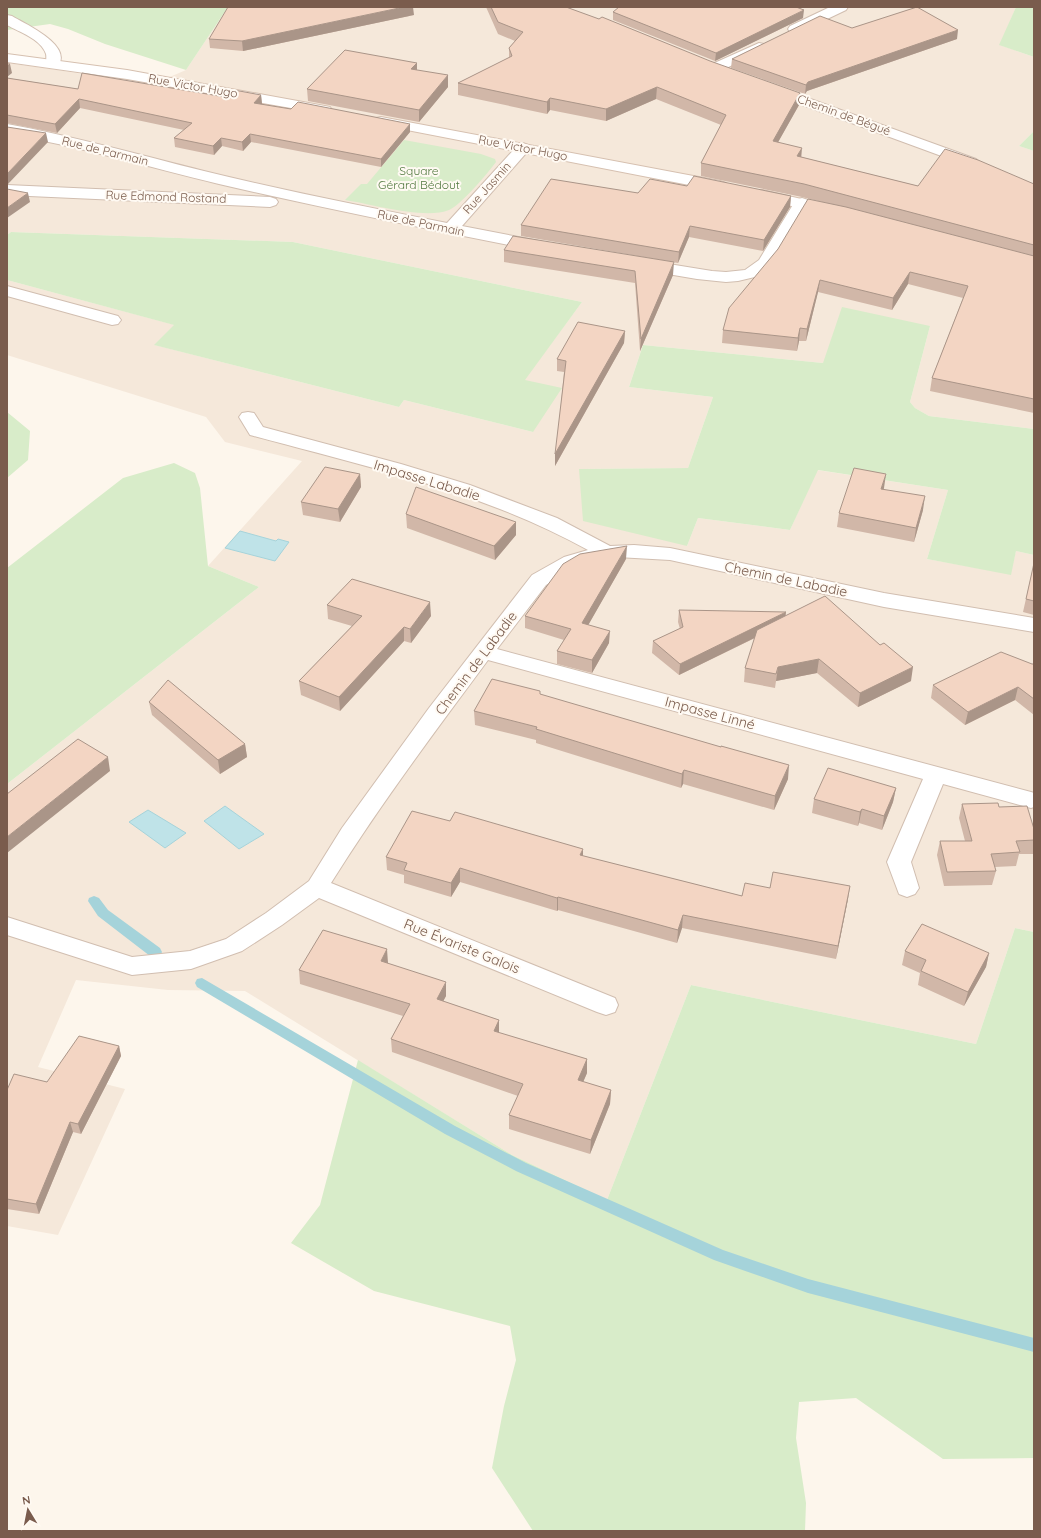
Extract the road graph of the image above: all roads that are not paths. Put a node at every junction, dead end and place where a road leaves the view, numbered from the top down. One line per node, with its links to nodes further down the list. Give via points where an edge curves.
1 (836, 8): 3 (street)
2 (7, 19): 7 (street, via 44,40 53,54)
3 (786, 34)
4 (772, 40): 8 (street)
5 (7, 58): 7 (street, Rue Victor Hugo)
6 (700, 62): 8 (street)
7 (53, 63): 11 (street, Rue Victor Hugo, via 183,83)
8 (715, 68): 9 (street)
9 (737, 76)
10 (759, 84): 15 (street, Chemin de Bégué)
11 (339, 113)
12 (370, 118): 14 (street, Rue Victor Hugo)
13 (7, 129): 20 (street, Rue de Parmain, via 42,135)
14 (523, 148): 16 (street, Rue Victor Hugo); 22 (street, Rue Jasmin)
15 (980, 166)
16 (732, 188)
17 (7, 190): 20 (street, Rue Edmond Rostand)
18 (748, 192): 19 (street)
19 (802, 203): 21 (street); 24 (street, via 766,262 760,269 748,275 727,277)
20 (325, 204): 22 (street, Rue de Parmain)
21 (846, 214)
22 (451, 229): 23 (street, Rue de Parmain)
23 (557, 250)
24 (626, 262)
25 (7, 291): 26 (street)
26 (112, 320)
27 (248, 417): 28 (street, Impasse Labadie, via 256,431 421,475 530,514 565,529)
28 (607, 552): 29 (street, Chemin de Labadie, via 638,550 670,554 884,600); 30 (street, Chemin de Labadie, via 580,558 557,568 539,580)
29 (1034, 625)
30 (483, 652): 31 (street, Impasse Linné); 33 (street, Chemin de Labadie, via 350,834)
31 (936, 774): 32 (street, Impasse Linné); 34 (street, via 899,862)
32 (1031, 800)
33 (317, 887): 35 (street, Chemin de Labadie, via 234,945 191,960 132,966); 36 (street, Rue Évariste Galois)
34 (907, 888)
35 (7, 926)
36 (606, 1005)

